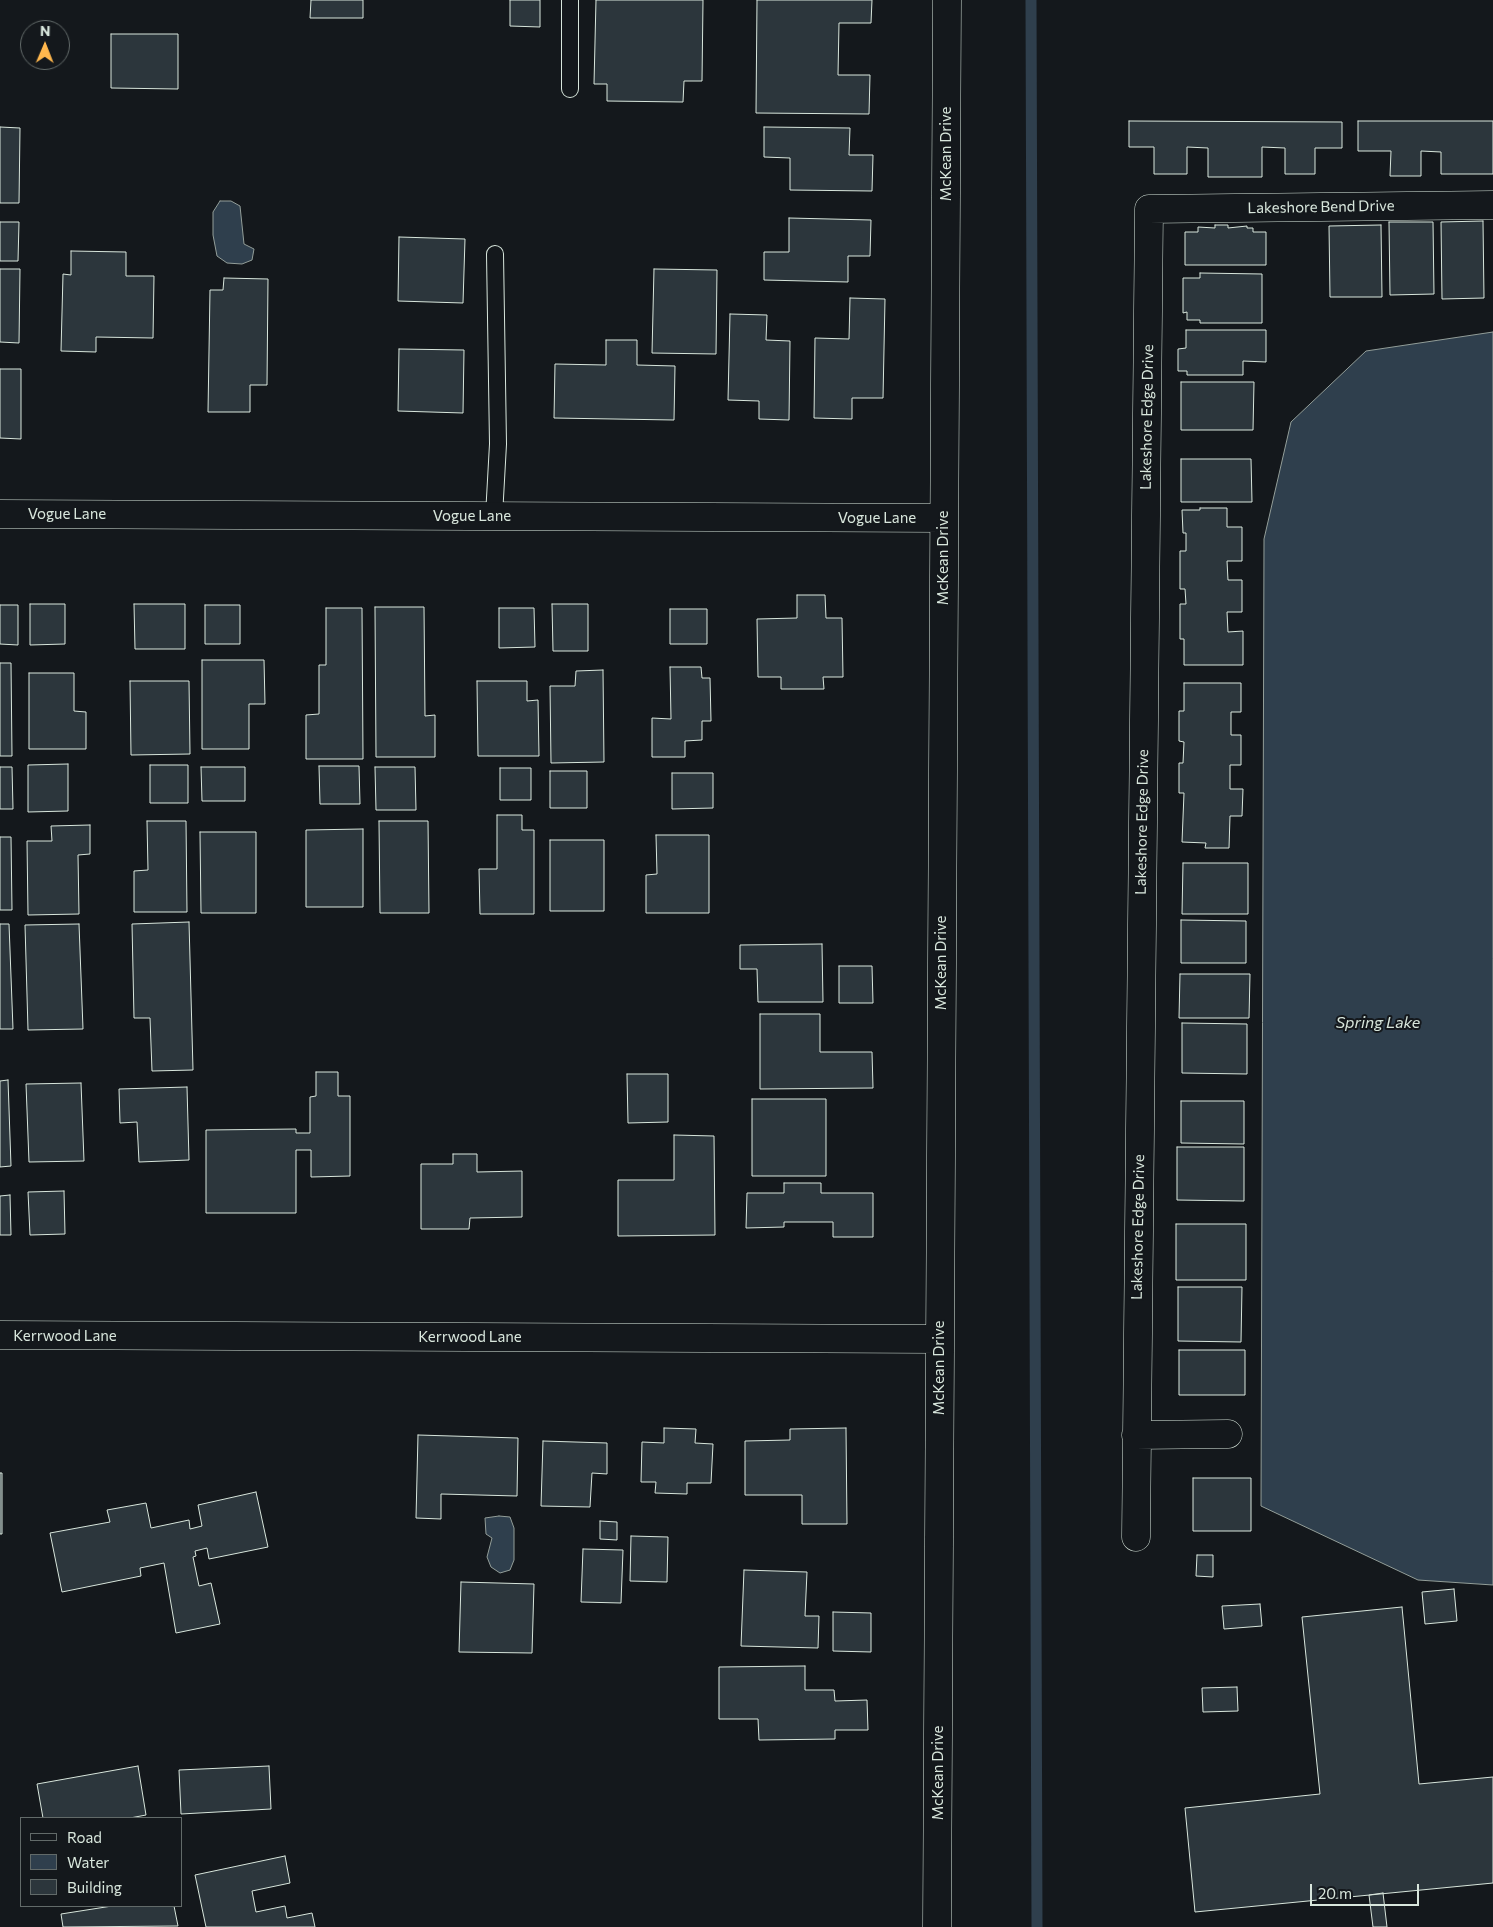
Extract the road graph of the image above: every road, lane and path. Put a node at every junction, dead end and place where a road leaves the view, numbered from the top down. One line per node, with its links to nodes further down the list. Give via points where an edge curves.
1 (570, 0): 3 (lane)
2 (947, 0): 9 (street, McKean Drive)
3 (570, 90)
4 (1493, 204): 5 (street, Lakeshore Bend Drive)
5 (1149, 209): 13 (street, Lakeshore Edge Drive)
6 (495, 254): 8 (lane, via 498,444)
7 (0, 514): 8 (street, Vogue Lane)
8 (494, 516): 9 (street, Vogue Lane)
9 (943, 518): 11 (street, McKean Drive)
10 (0, 1335): 11 (street, Kerrwood Lane)
11 (939, 1339): 15 (street, McKean Drive)
12 (1228, 1434): 13 (street)
13 (1136, 1435): 14 (street, Lakeshore Edge Drive)
14 (1136, 1537)
15 (937, 1927)

